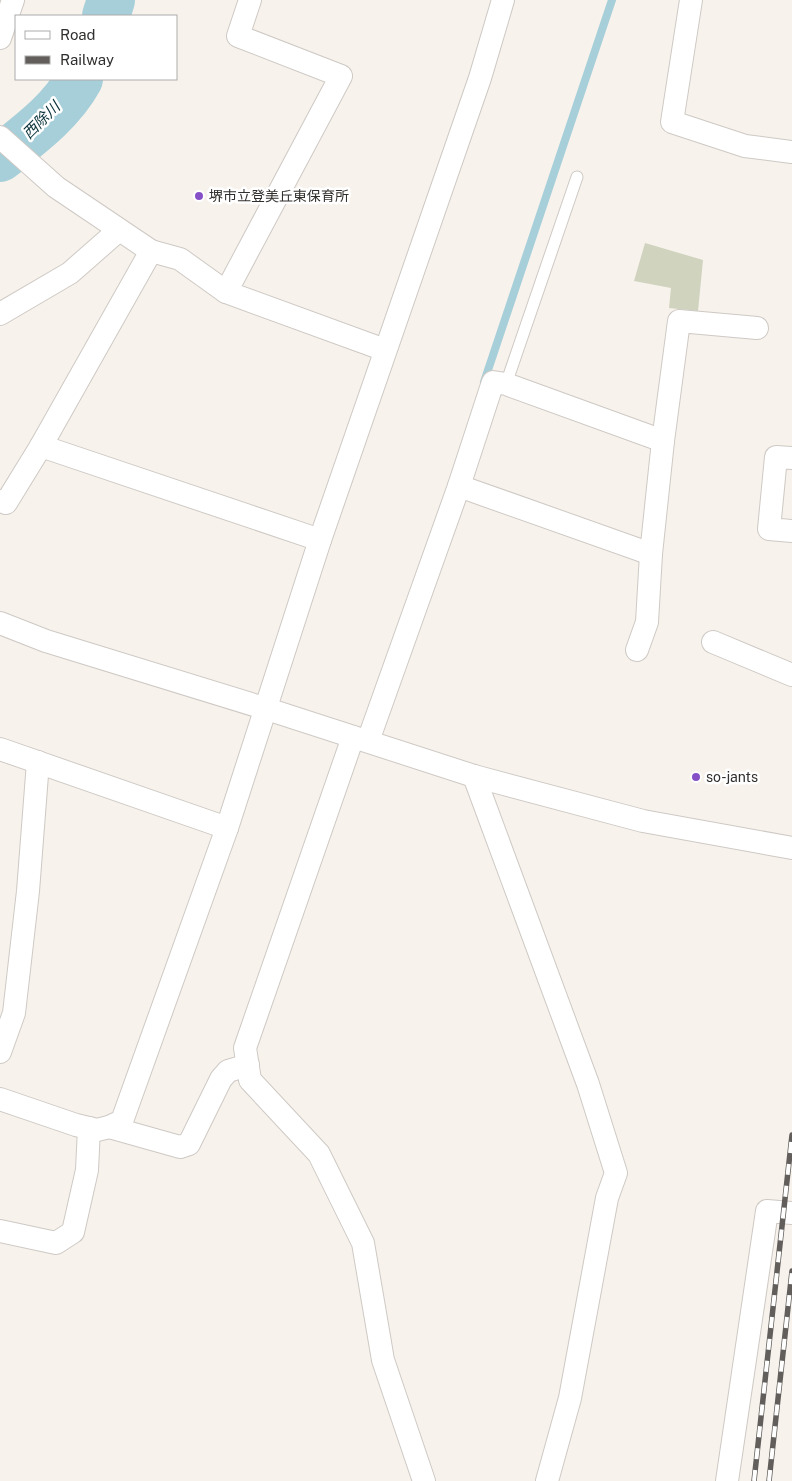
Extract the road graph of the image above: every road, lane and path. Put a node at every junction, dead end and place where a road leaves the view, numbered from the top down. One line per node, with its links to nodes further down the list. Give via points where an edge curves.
1 (13, 0): 5 (street)
2 (250, 0): 11 (street, via 238,36 341,76)
3 (503, 0): 14 (street, via 480,78)
4 (691, 0): 7 (street, via 672,122 745,146)
5 (0, 38)
6 (0, 137): 9 (street, via 56,187)
7 (792, 152)
8 (577, 177): 15 (lane)
9 (119, 230): 10 (street); 12 (street, via 70,273)
10 (151, 251): 11 (street, via 180,259); 17 (street)
11 (226, 292): 14 (street)
12 (0, 314)
13 (757, 328): 16 (street, via 679,321)
14 (385, 350): 22 (street)
15 (506, 384): 16 (street); 19 (street, via 493,382)
16 (663, 441): 23 (street)
17 (41, 446): 20 (street); 22 (street)
18 (792, 458): 21 (street, via 776,457 769,528)
19 (459, 486): 23 (street); 29 (street)
20 (2, 507)
21 (792, 531)
22 (320, 540): 28 (street)
23 (651, 554): 26 (street, via 647,622)
24 (0, 623): 28 (street, via 46,641)
25 (713, 642): 27 (street)
26 (637, 650)
27 (792, 675)
28 (267, 709): 29 (street); 33 (street)
29 (360, 739): 32 (street); 36 (street, via 245,1048)
30 (0, 749): 31 (street)
31 (38, 762): 33 (street); 35 (street, via 14,1013)
32 (474, 776): 34 (street, via 643,821); 42 (street, via 588,1084 616,1172 607,1198 570,1398)
33 (228, 828): 38 (street, via 122,1121)
34 (792, 848)
35 (0, 1052)
36 (248, 1065): 38 (street, via 228,1071 221,1079 189,1144 180,1147); 41 (street, via 250,1080 319,1154 363,1243 383,1360)
37 (0, 1100): 38 (street)
38 (99, 1127): 40 (street, via 73,1232 56,1243)
39 (792, 1213): 43 (street, via 768,1211)
40 (0, 1231)
41 (424, 1481)
42 (547, 1481)
43 (727, 1481)

